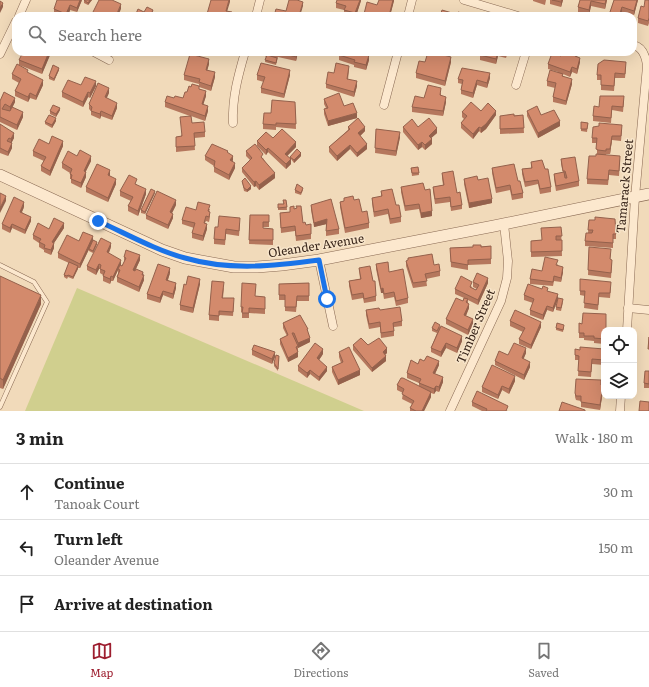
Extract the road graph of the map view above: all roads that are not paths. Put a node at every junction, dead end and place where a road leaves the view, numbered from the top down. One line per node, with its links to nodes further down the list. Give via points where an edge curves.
1 (26, 0): 5 (street)
2 (260, 0): 6 (street)
3 (412, 0): 7 (street)
4 (464, 0): 8 (street)
5 (20, 12)
6 (257, 12)
7 (409, 12)
8 (504, 12)
9 (12, 29): 11 (street)
10 (637, 45): 22 (street, Tamarack Street, via 645,54 647,66)
11 (0, 54)
12 (102, 56): 16 (street)
13 (244, 56): 19 (street, via 232,106)
14 (397, 56): 18 (street)
15 (525, 56): 17 (street)
16 (109, 60)
17 (516, 85)
18 (384, 105)
19 (233, 123)
20 (0, 175): 24 (street, Oleander Avenue, via 162,250 185,258 226,266 257,267)
21 (649, 194): 22 (street, Oleander Avenue)
22 (635, 197): 23 (street, Oleander Avenue); 26 (street, Tamarack Street)
23 (504, 224): 24 (street, Oleander Avenue); 32 (street, Timber Street, via 508,261 501,301)
24 (319, 260): 28 (street)
25 (0, 265): 31 (lane, via 34,282 47,302)
26 (628, 308): 27 (street); 29 (street, Tamarack Street)
27 (649, 310)
28 (333, 326)
29 (626, 327)
30 (621, 399): 33 (street)
31 (0, 407)
32 (450, 411)
33 (620, 411)

